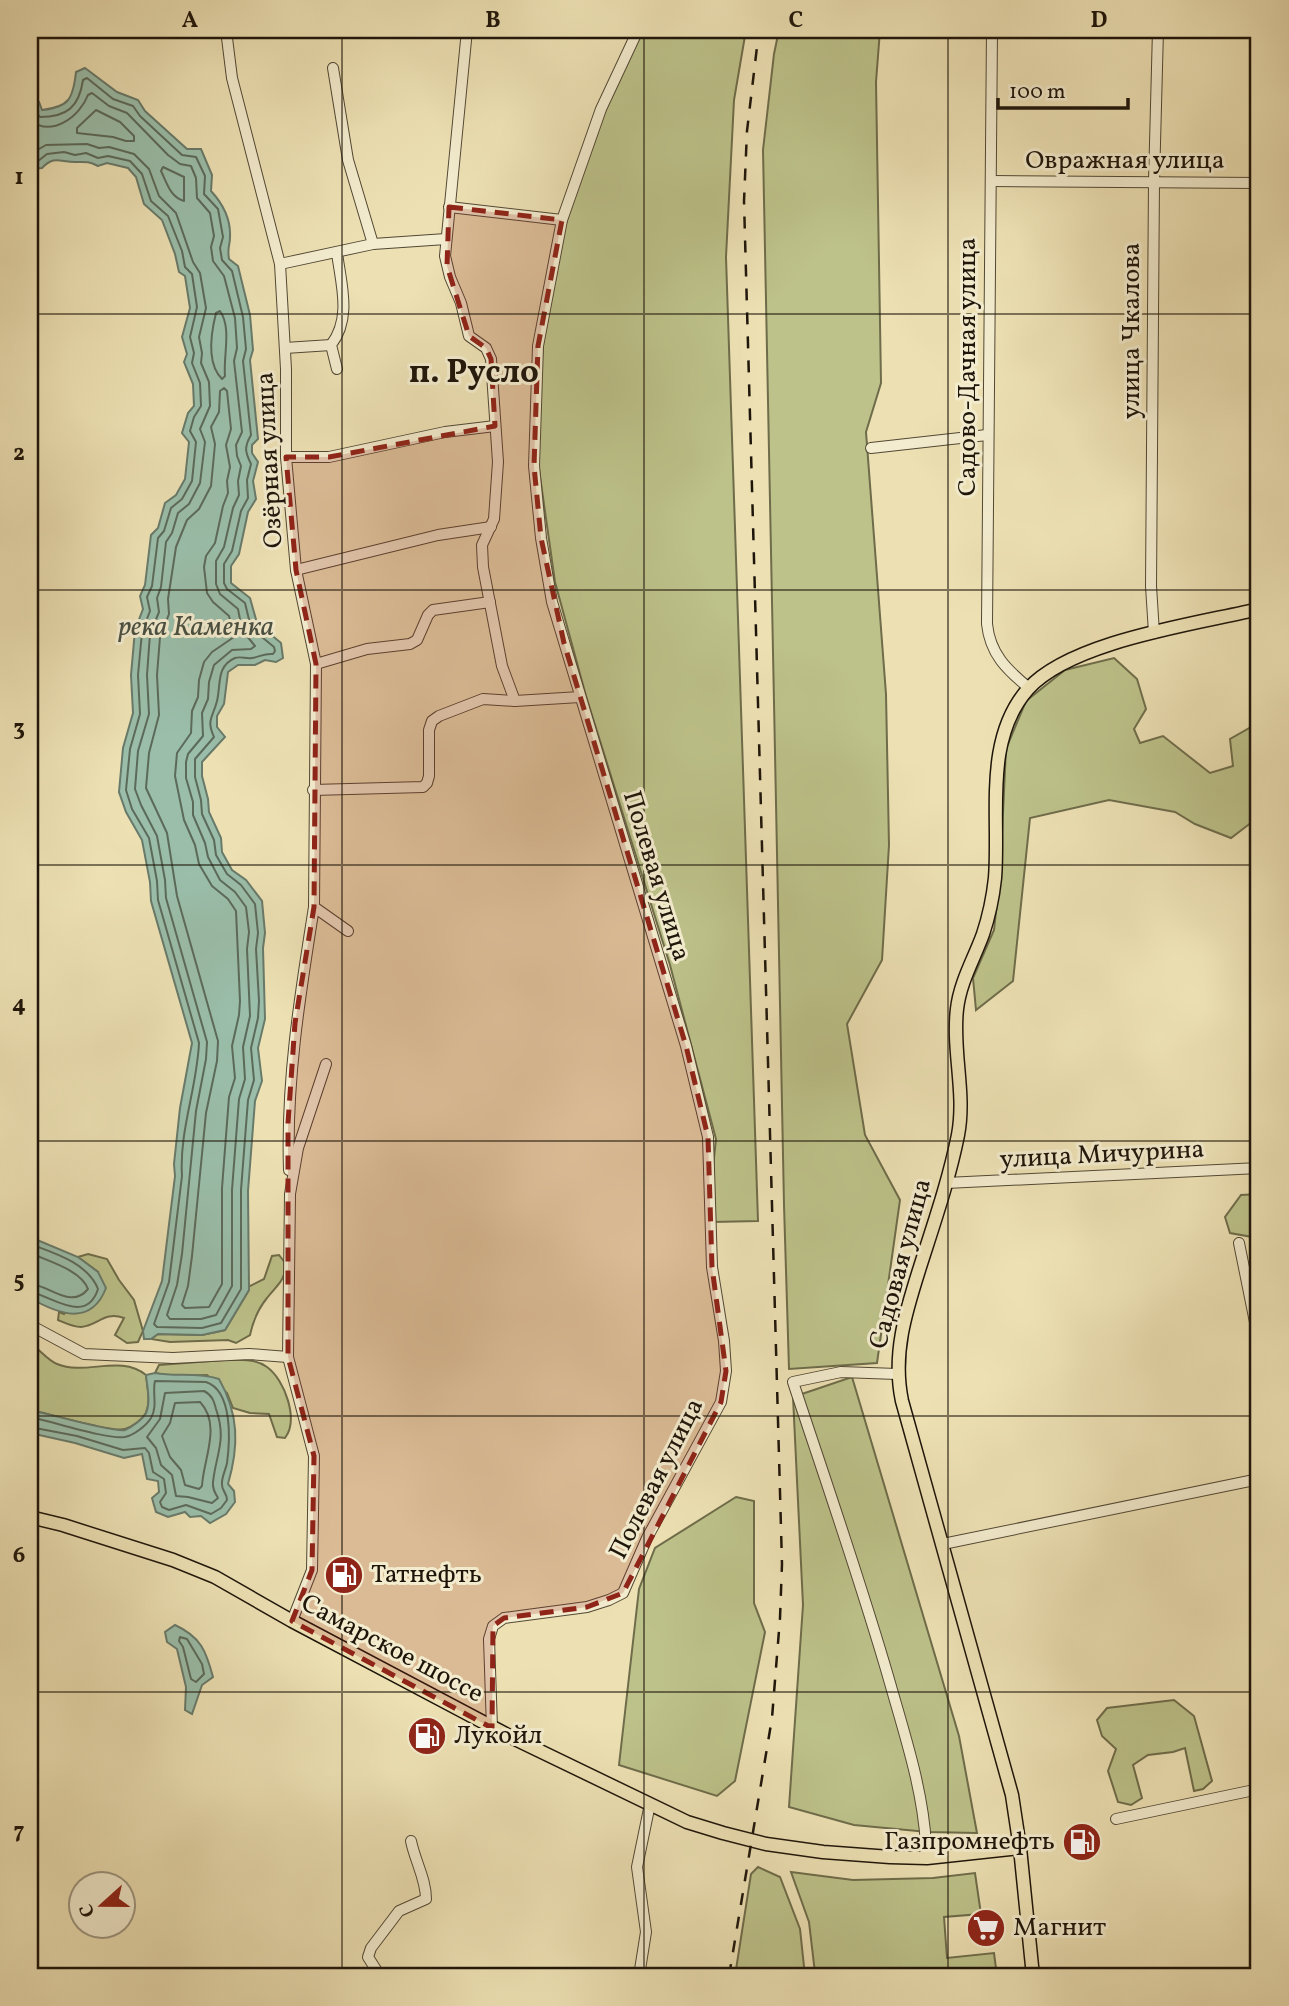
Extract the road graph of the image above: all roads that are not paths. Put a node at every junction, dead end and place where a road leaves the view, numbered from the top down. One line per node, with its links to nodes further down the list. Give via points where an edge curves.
1 (226, 30): 15 (street, Озёрная улица, via 232,78)
2 (467, 30): 10 (street)
3 (638, 30): 11 (street, Полевая улица, via 601,109)
4 (992, 30): 7 (street, Садово-Дачная улица)
5 (1158, 30): 8 (street, улица Чкалова)
6 (333, 68): 13 (street, via 348,160)
7 (991, 181): 8 (street, Овражная улица); 20 (street, Садово-Дачная улица)
8 (1154, 181): 9 (street, Овражная улица); 27 (street, улица Чкалова)
9 (1259, 183)
10 (449, 207): 11 (street); 12 (street)
11 (562, 220): 30 (street, Полевая улица, via 538,346 534,466 552,602)
12 (446, 239): 13 (street); 19 (street, via 447,266 467,332 486,348 491,359)
13 (373, 244): 14 (street)
14 (337, 253): 15 (street); 16 (street, via 345,305 339,335)
15 (280, 264): 17 (street, Озёрная улица)
16 (331, 345): 17 (street, Озёрная улица); 18 (street)
17 (285, 348): 22 (street, Озёрная улица)
18 (337, 369)
19 (495, 426): 22 (street, via 329,457); 23 (street, via 498,462)
20 (987, 435): 21 (street); 29 (street, Садово-Дачная улица, via 988,634 1000,662)
21 (871, 448)
22 (286, 457): 24 (street, Озёрная улица)
23 (491, 527): 24 (street, Озёрная улица, via 438,535); 25 (street, via 482,545)
24 (296, 570): 28 (street, Озёрная улица)
25 (490, 602): 28 (street, via 433,610 417,640 410,644 368,649); 31 (street, via 502,666)
26 (1259, 609): 27 (main road, Садовая улица)
27 (1154, 634): 29 (main road, Садовая улица, via 1074,657)
28 (316, 664): 32 (street, Озёрная улица)
29 (1029, 688): 37 (main road, Садовая улица, via 1010,717 999,755 995,876 983,934 957,1007 961,1106)
30 (580, 697): 31 (street); 48 (street, Полевая улица, via 686,1046 708,1137 712,1267 726,1371 721,1402 646,1538 623,1593 587,1607 504,1618 493,1626 489,1639)
31 (515, 701): 32 (street, via 483,699 432,721 429,776 422,787)
32 (313, 790): 33 (street, Озёрная улица)
33 (314, 906): 34 (street); 38 (street, Озёрная улица, via 295,1023 288,1124)
34 (348, 931)
35 (326, 1064): 38 (street, via 298,1149)
36 (1259, 1168): 37 (street, улица Мичурина)
37 (946, 1183): 43 (main road, Садовая улица, via 907,1311)
38 (290, 1194): 42 (street)
39 (1239, 1243): 41 (street)
40 (30, 1325): 42 (street, via 84,1354)
41 (1259, 1342)
42 (288, 1357): 47 (street, via 314,1457 312,1570)
43 (897, 1374): 46 (main road, Садовая улица); 53 (street, via 841,1372 793,1382 885,1667 922,1808)
44 (1259, 1479): 46 (street)
45 (30, 1517): 47 (main road, Самарское шоссе, via 173,1560 215,1577)
46 (943, 1544): 54 (main road, Садовая улица, via 1012,1795)
47 (292, 1621): 48 (main road, Самарское шоссе)
48 (492, 1728): 50 (main road, Самарское шоссе)
49 (1259, 1789): 51 (street)
50 (650, 1804): 54 (main road, Самарское шоссе, via 723,1833 823,1852 927,1858); 56 (street, via 638,1867 646,1932)
51 (1116, 1819)
52 (411, 1841): 55 (street, via 426,1885 426,1899 399,1911 371,1948 368,1957)
53 (926, 1845)
54 (1020, 1848): 57 (main road, Садовая улица)
55 (380, 1976)
56 (639, 1976)
57 (1033, 1976)

